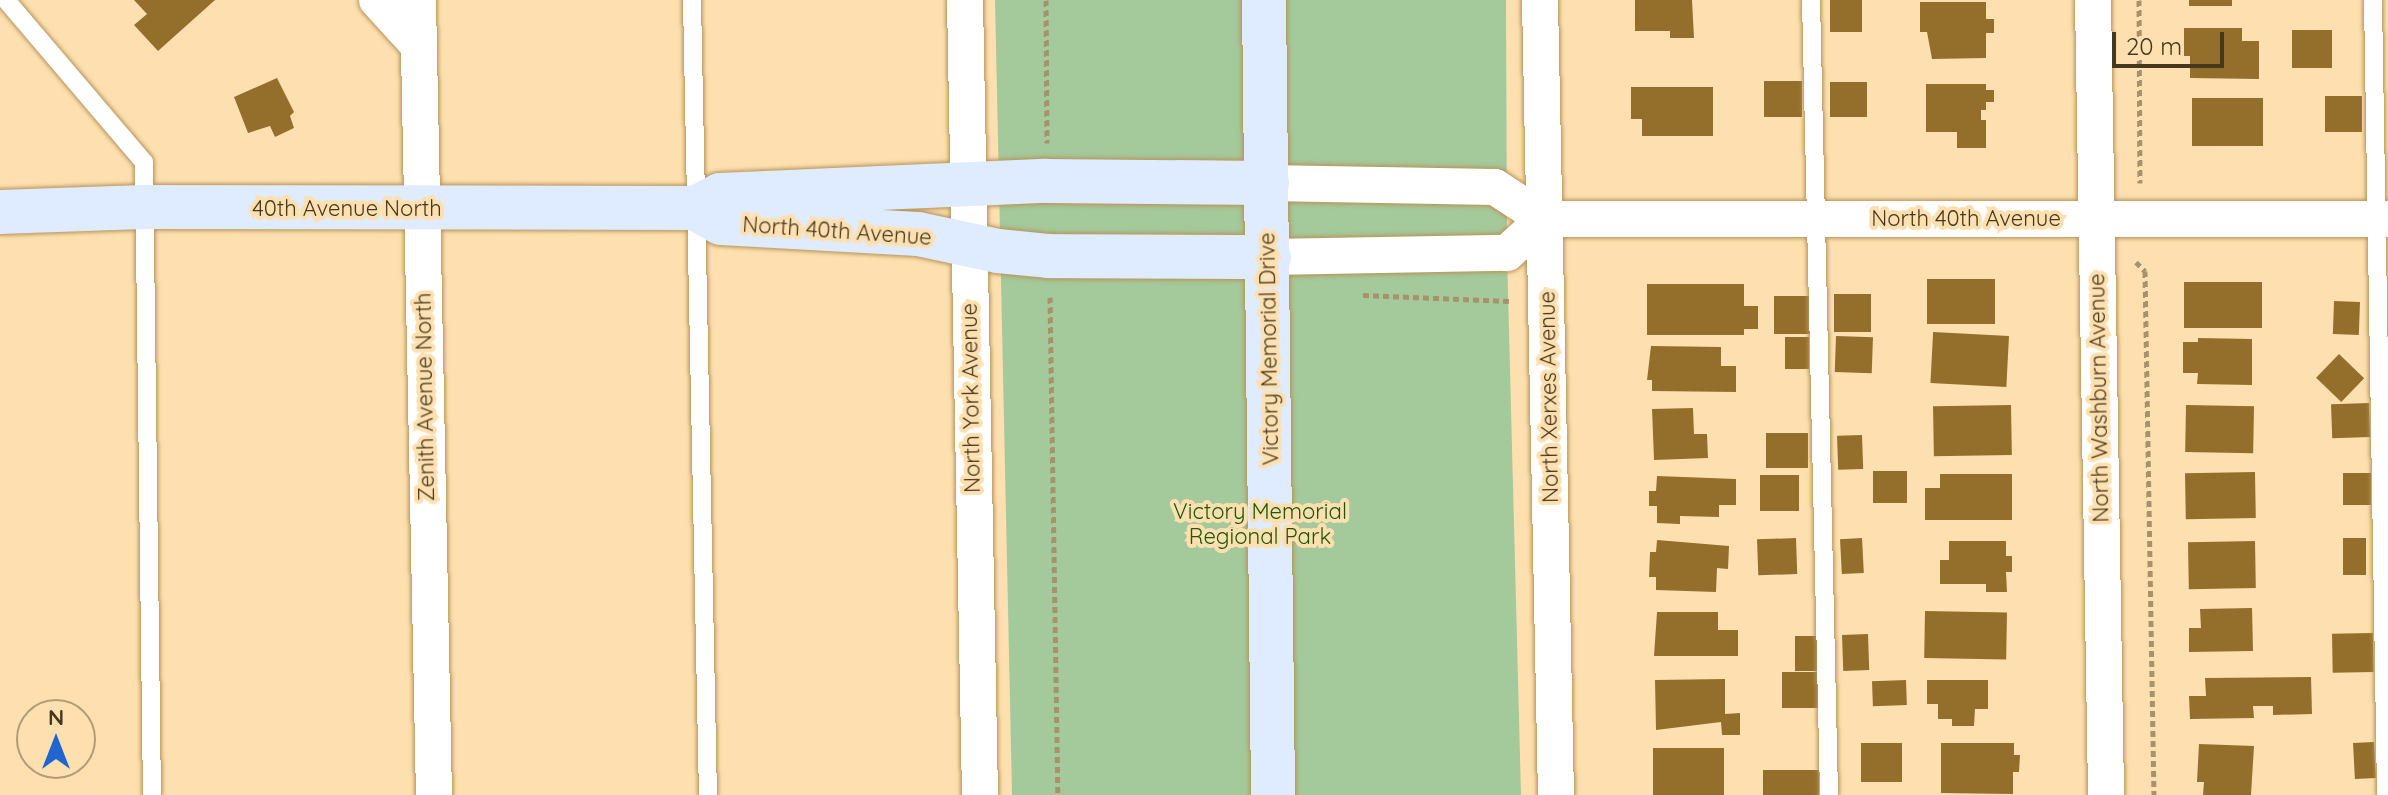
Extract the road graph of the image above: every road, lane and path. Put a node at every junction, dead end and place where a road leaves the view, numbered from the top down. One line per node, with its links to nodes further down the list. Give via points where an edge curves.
1 (6, 0): 18 (lane, via 144,162)
2 (377, 0): 13 (street)
3 (418, 0): 13 (street, Zenith Avenue North)
4 (692, 0): 19 (lane)
5 (965, 0): 16 (street, North York Avenue)
6 (1046, 0): 14 (path)
7 (1264, 0): 15 (street, Victory Memorial Drive)
8 (1540, 0): 22 (street, North Xerxes Avenue)
9 (1811, 0): 23 (lane)
10 (2093, 0): 24 (street, North Washburn Avenue)
11 (2139, 0): 17 (path, via 2141,182)
12 (2373, 0): 25 (lane)
13 (419, 46): 20 (street, Zenith Avenue North)
14 (1047, 136)
15 (1267, 183): 16 (street, North 40th Avenue); 22 (street, North 40th Avenue, via 1495,187); 27 (street, Victory Memorial Drive)
16 (968, 185): 19 (street, North 40th Avenue, via 720,195); 26 (street, North York Avenue)
17 (2136, 185)
18 (143, 207): 20 (street, 40th Avenue North); 21 (street, 40th Avenue North); 30 (lane)
19 (695, 208): 20 (street, 40th Avenue North); 26 (street, North 40th Avenue, via 721,223 918,234); 32 (lane)
20 (423, 210): 31 (street, Zenith Avenue North)
21 (0, 212)
22 (1544, 219): 23 (street, North 40th Avenue); 27 (street, North 40th Avenue, via 1507,253); 36 (street, North Xerxes Avenue)
23 (1815, 219): 24 (street, North 40th Avenue); 37 (lane)
24 (2096, 219): 25 (street, North 40th Avenue); 38 (street, North Washburn Avenue)
25 (2382, 219): 40 (lane)
26 (968, 245): 27 (street, North 40th Avenue, via 1048,256); 33 (street, North York Avenue)
27 (1269, 257): 35 (street, Victory Memorial Drive)
28 (2136, 262): 39 (path, via 2145,271)
29 (1050, 293): 34 (path)
30 (152, 795)
31 (434, 795)
32 (708, 795)
33 (980, 795)
34 (1058, 795)
35 (1273, 795)
36 (1556, 795)
37 (1829, 795)
38 (2106, 795)
39 (2154, 795)
40 (2386, 795)

